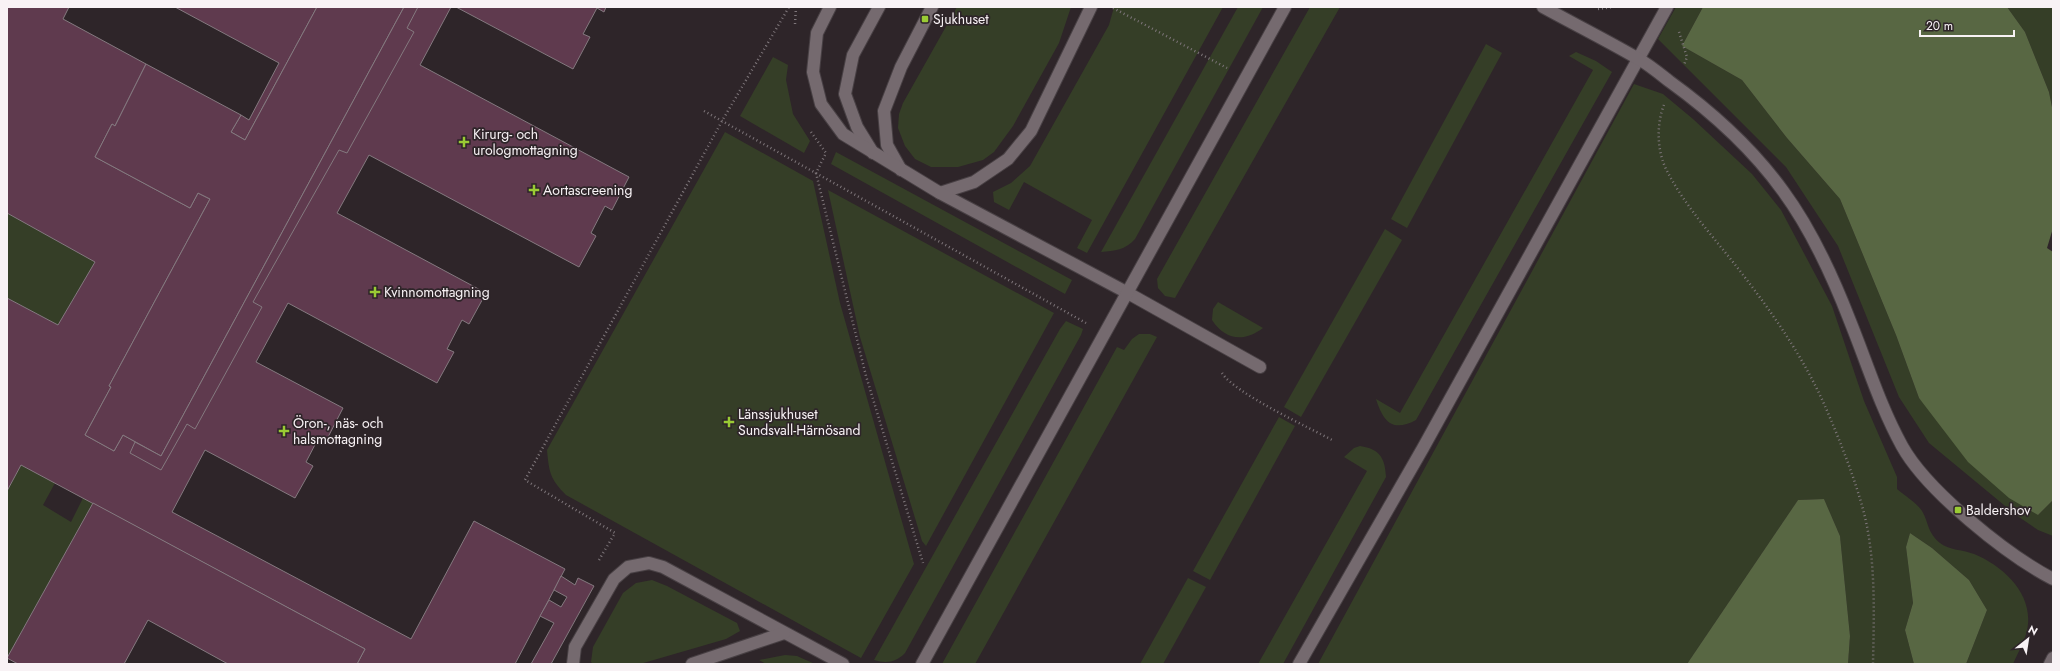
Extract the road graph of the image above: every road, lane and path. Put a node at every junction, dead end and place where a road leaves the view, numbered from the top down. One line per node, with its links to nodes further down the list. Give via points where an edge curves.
1 (788, 7): 18 (path)
2 (796, 7): 13 (path)
3 (830, 7): 20 (street, via 817,33 813,72 821,104 843,134)
4 (879, 7): 20 (street, via 853,55 845,94 857,127)
5 (932, 7): 21 (street, via 901,67 884,111 887,145)
6 (1091, 7): 23 (street, via 1031,130 1008,159 974,182)
7 (1110, 7): 15 (path)
8 (1285, 7): 15 (street)
9 (1543, 7): 14 (street)
10 (1613, 7): 11 (path)
11 (1594, 9)
12 (1665, 11): 14 (street); 16 (path, via 1681,33 1687,57)
13 (795, 27)
14 (1639, 58): 16 (street); 38 (street)
15 (1245, 78): 24 (street)
16 (1674, 84): 31 (street, via 1699,102 1761,162 1785,193 1822,260 1850,320 1882,405 1904,448 1930,483 1958,510 2034,568); 39 (path, via 1661,113 1659,131 1660,152 1666,171 1694,212 1766,304 1804,364 1849,465 1864,513 1872,564)
17 (704, 111): 18 (path)
18 (722, 121): 22 (path); 30 (path, via 525,480 615,533)
19 (807, 126): 22 (path, via 826,153)
20 (873, 153): 21 (street)
21 (901, 170): 23 (street)
22 (816, 173): 25 (path); 29 (path, via 866,376)
23 (940, 193): 24 (street)
24 (1126, 292): 25 (street); 26 (street)
25 (1104, 332): 37 (street)
26 (1260, 367)
27 (1220, 369): 28 (path, via 1226,379 1245,393)
28 (1334, 441)
29 (923, 563)
30 (597, 564)
31 (2053, 578)
32 (784, 633): 34 (street, via 663,567 649,563 628,567 614,579 575,647); 35 (street); 36 (street)
33 (2053, 658): 40 (street)
34 (573, 664)
35 (692, 664)
36 (843, 664)
37 (922, 664)
38 (1299, 664)
39 (1873, 664)
40 (2050, 664)

